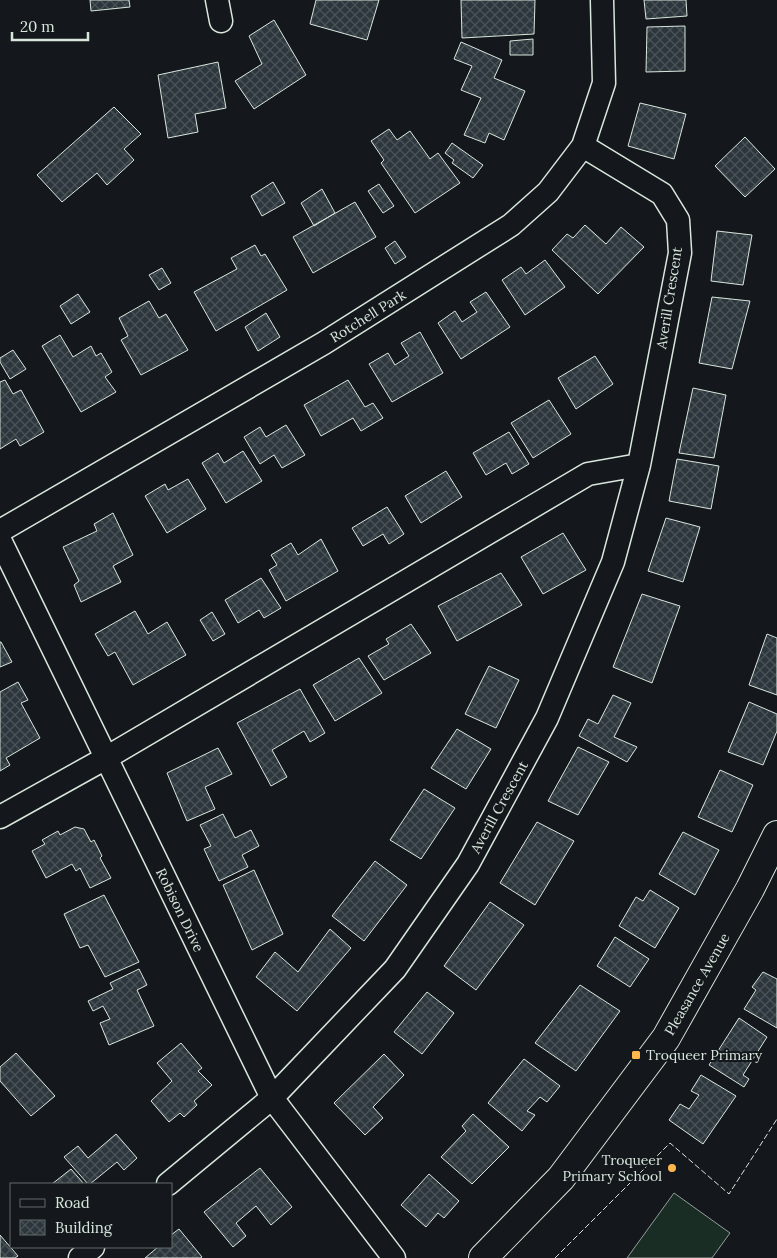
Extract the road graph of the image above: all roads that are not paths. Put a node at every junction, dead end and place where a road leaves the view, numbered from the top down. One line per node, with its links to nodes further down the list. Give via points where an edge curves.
1 (602, 0): 2 (street, Rotchell Park, via 604,83)
2 (583, 146): 3 (street, Averill Crescent, via 662,194 678,220 680,253); 4 (street, Rotchell Park, via 548,192 511,226 324,343)
3 (639, 466): 6 (street, via 588,474); 9 (street, Averill Crescent, via 613,562 548,718 468,864 394,970)
4 (0, 531)
5 (0, 540): 6 (street, Robison Drive)
6 (106, 758): 7 (street); 9 (street, Robison Drive)
7 (0, 818)
8 (777, 835): 14 (main road, Pleasance Avenue, via 666,1038 561,1178)
9 (272, 1098): 10 (street, Averill Crescent); 13 (street, Robison Drive)
10 (169, 1183)
11 (92, 1248): 12 (street)
12 (80, 1258)
13 (394, 1258)
14 (483, 1258)

